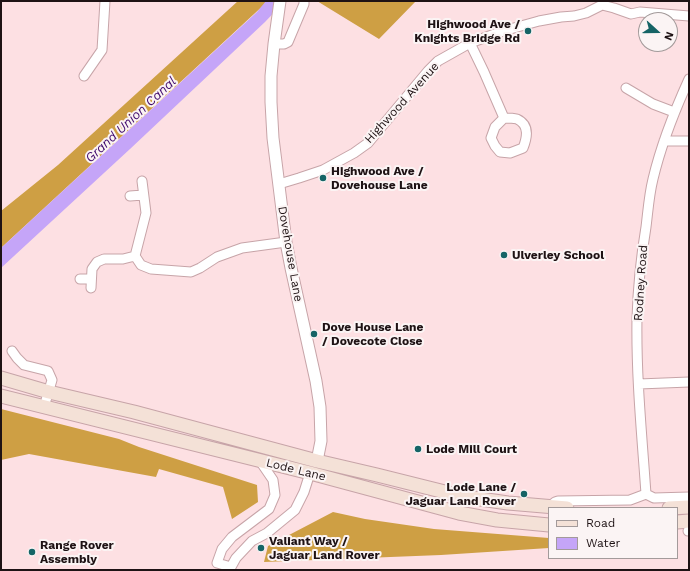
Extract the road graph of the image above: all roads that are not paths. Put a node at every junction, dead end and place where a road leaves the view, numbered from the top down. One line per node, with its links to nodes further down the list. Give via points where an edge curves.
1 (105, 1): 8 (street, via 102,50)
2 (280, 1): 7 (street, Dovehouse Lane)
3 (304, 1): 7 (street, via 288,42)
4 (602, 3): 5 (street, Highwood Avenue, via 631,14 640,12); 6 (street, Highwood Avenue, via 586,13 539,21)
5 (689, 16)
6 (470, 43): 12 (street); 16 (street, Highwood Avenue, via 438,61 368,143 323,170)
7 (274, 44): 16 (street, Dovehouse Lane, via 271,102)
8 (84, 76)
9 (689, 79): 11 (street, Rodney Road)
10 (626, 88): 11 (street, via 653,104)
11 (674, 112): 13 (street, Rodney Road)
12 (504, 118)
13 (664, 141): 14 (street); 25 (street, Rodney Road, via 653,180 642,260 637,317)
14 (689, 141)
15 (142, 181): 17 (street)
16 (279, 184): 19 (street, Dovehouse Lane)
17 (143, 195): 18 (street); 20 (street, via 146,213)
18 (130, 196)
19 (286, 242): 20 (street, via 242,248 217,257 191,272 151,269 141,265); 30 (street, Dovehouse Lane, via 320,407 321,441)
20 (135, 256): 21 (street, via 104,259 97,262 92,269 91,284)
21 (80, 279)
22 (12, 351): 26 (street, via 24,366 48,372 52,380)
23 (1, 378): 26 (main road, Lode Lane)
24 (689, 382): 25 (street)
25 (639, 384): 31 (street, Rodney Road)
26 (48, 392): 28 (street); 30 (main road, Lode Lane, via 134,412)
27 (1, 396): 28 (main road, Lode Lane)
28 (44, 407): 29 (main road, Lode Lane)
29 (260, 461): 30 (main road, Lode Lane); 30 (street, via 274,480 275,495 269,509 232,537 222,549 217,563 232,567 236,558 252,541 295,510)
30 (313, 467): 33 (main road, Lode Lane, via 377,475 466,497); 38 (main road, Lode Lane, via 459,513)
31 (646, 494): 32 (street, Lode Lane, via 654,498); 33 (street, Lode Lane, via 630,500 558,501)
32 (689, 497)
33 (550, 506): 34 (main road, Lode Lane)
34 (558, 507)
35 (689, 507): 36 (main road)
36 (678, 508)
37 (678, 522): 39 (main road)
38 (548, 525)
39 (689, 527)

